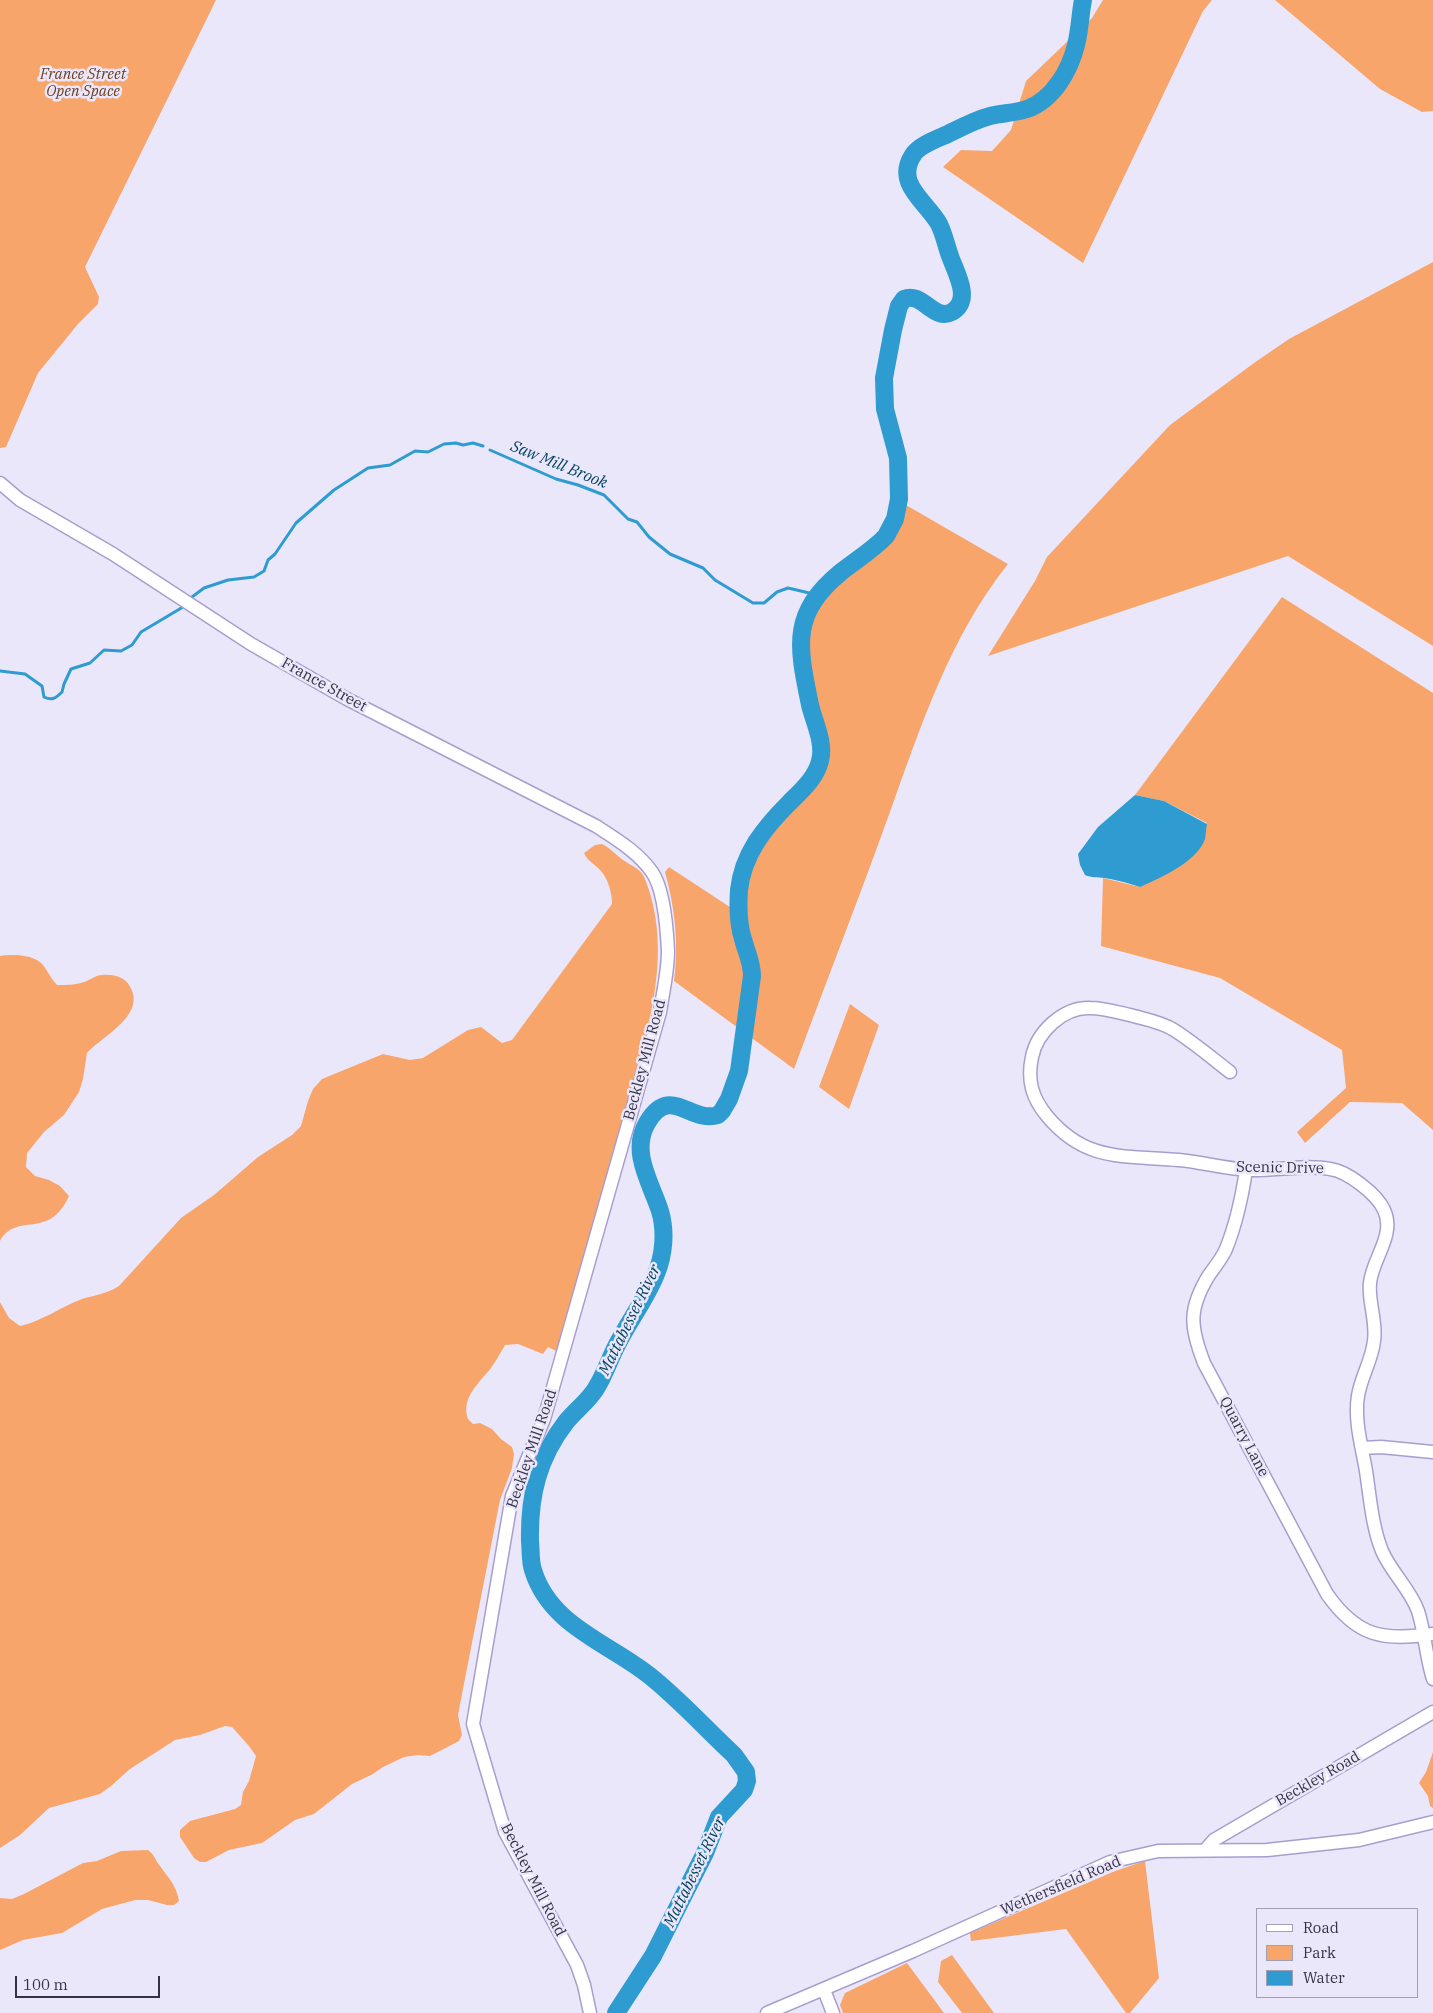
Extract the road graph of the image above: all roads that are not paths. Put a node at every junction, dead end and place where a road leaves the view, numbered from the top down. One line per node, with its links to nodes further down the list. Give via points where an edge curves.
1 (0, 483): 2 (street, France Street, via 20,500 113,554 251,644 347,699 596,826 626,846)
2 (654, 874): 13 (street, Beckley Mill Road, via 662,897 668,952 660,1012 544,1418 512,1496 473,1724 504,1832 577,1965)
3 (1230, 1072): 4 (street, Scenic Drive, via 1172,1028 1088,1007 1066,1013 1047,1027 1032,1054 1029,1079 1037,1103 1054,1124 1076,1143 1097,1152)
4 (1246, 1170): 5 (street, Scenic Drive, via 1332,1169 1351,1177 1384,1210 1387,1226 1383,1247 1370,1281 1374,1339 1356,1409); 7 (street, Quarry Lane, via 1225,1252 1196,1302 1192,1319 1195,1341 1338,1610 1351,1622 1382,1636)
5 (1362, 1448): 6 (street); 7 (street, Scenic Drive, via 1382,1552)
6 (1433, 1452)
7 (1428, 1634): 8 (street, Scenic Drive)
8 (1433, 1680)
9 (1433, 1712): 11 (street, Beckley Road, via 1220,1837)
10 (1433, 1822): 11 (street, Wethersfield Road, via 1359,1840 1267,1850)
11 (1206, 1849): 12 (street, Wethersfield Road, via 1158,1851 1110,1862)
12 (824, 1990): 14 (street, Wethersfield Road); 15 (street)
13 (590, 2013)
14 (767, 2013)
15 (833, 2013)

